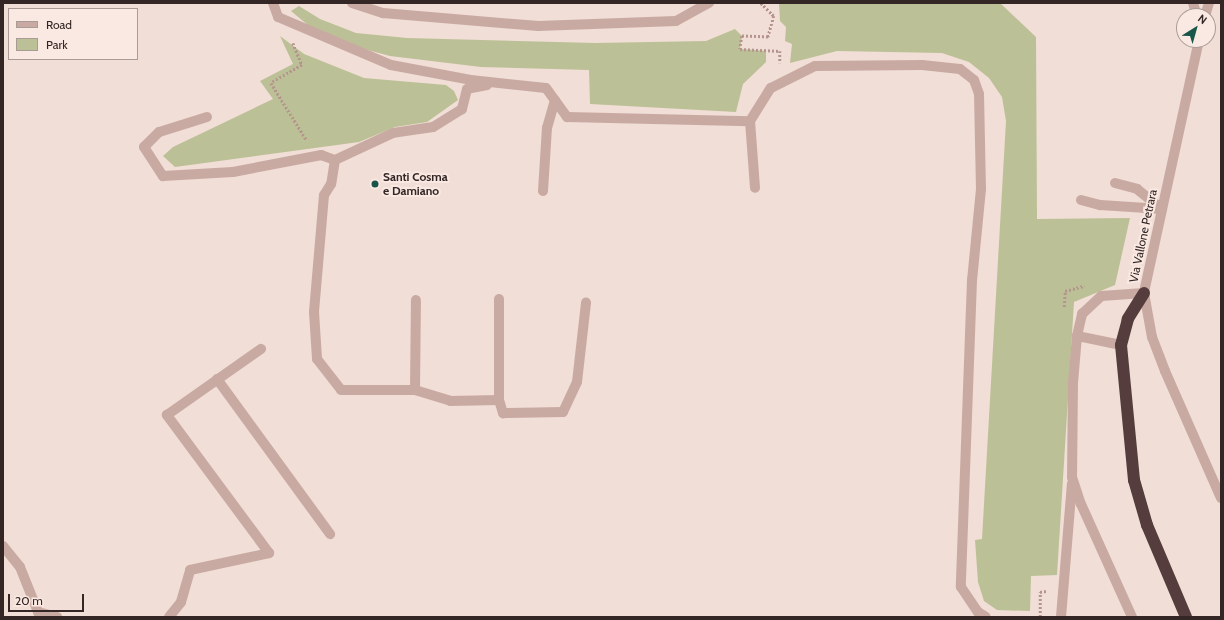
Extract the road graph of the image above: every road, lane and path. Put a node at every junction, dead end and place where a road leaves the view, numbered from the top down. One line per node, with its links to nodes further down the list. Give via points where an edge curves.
1 (273, 3): 5 (street)
2 (352, 3): 3 (street, via 383,13 538,26 676,21)
3 (709, 3)
4 (761, 3): 8 (path, via 774,16 768,37 742,36 740,49 780,51)
5 (278, 17): 7 (street, via 391,65); 12 (path, via 302,65 271,83)
6 (1197, 48): 18 (street, Via Vallone Petrara)
7 (497, 83): 9 (street, via 546,88); 13 (street, via 468,89 462,109 433,127 393,133)
8 (780, 84): 11 (street, via 771,88); 37 (street, via 815,66 922,65 960,69 974,80 979,94 981,189 972,280 962,587 978,612)
9 (554, 100): 11 (street, via 567,117); 16 (street, via 547,128)
10 (207, 117): 12 (street, via 160,132 144,146 163,176 233,172)
11 (750, 121): 15 (street)
12 (316, 156): 13 (street)
13 (335, 160): 27 (street, via 331,184 324,195 314,312 317,359 341,390)
14 (1115, 183): 18 (street, via 1137,189)
15 (755, 188)
16 (543, 191)
17 (1081, 200): 18 (street)
18 (1162, 209): 19 (street, Via Vallone Petrara)
19 (1144, 293): 23 (street, via 1100,296 1082,314); 24 (highway, via 1128,319); 30 (street, Via Vallone Petrara, via 1152,337)
20 (499, 299): 28 (street)
21 (416, 300): 27 (street)
22 (586, 303): 28 (street, via 577,382 563,412 503,413)
23 (1078, 336): 24 (street); 29 (street, via 1073,383)
24 (1121, 344): 41 (highway, via 1134,480 1147,525)
25 (261, 348): 26 (street)
26 (217, 379): 31 (street); 36 (street, via 167,415 269,553 190,570 181,602)
27 (415, 390): 28 (street, via 450,400)
28 (499, 400)
29 (1072, 477): 39 (street); 40 (street, via 1080,504)
30 (1221, 498)
31 (330, 534)
32 (3, 546): 34 (street, via 20,567)
33 (1048, 591): 38 (path, via 1040,592)
34 (39, 614): 35 (street)
35 (57, 617)
36 (169, 617)
37 (986, 617)
38 (1040, 617)
39 (1061, 617)
40 (1132, 617)
41 (1186, 617)

